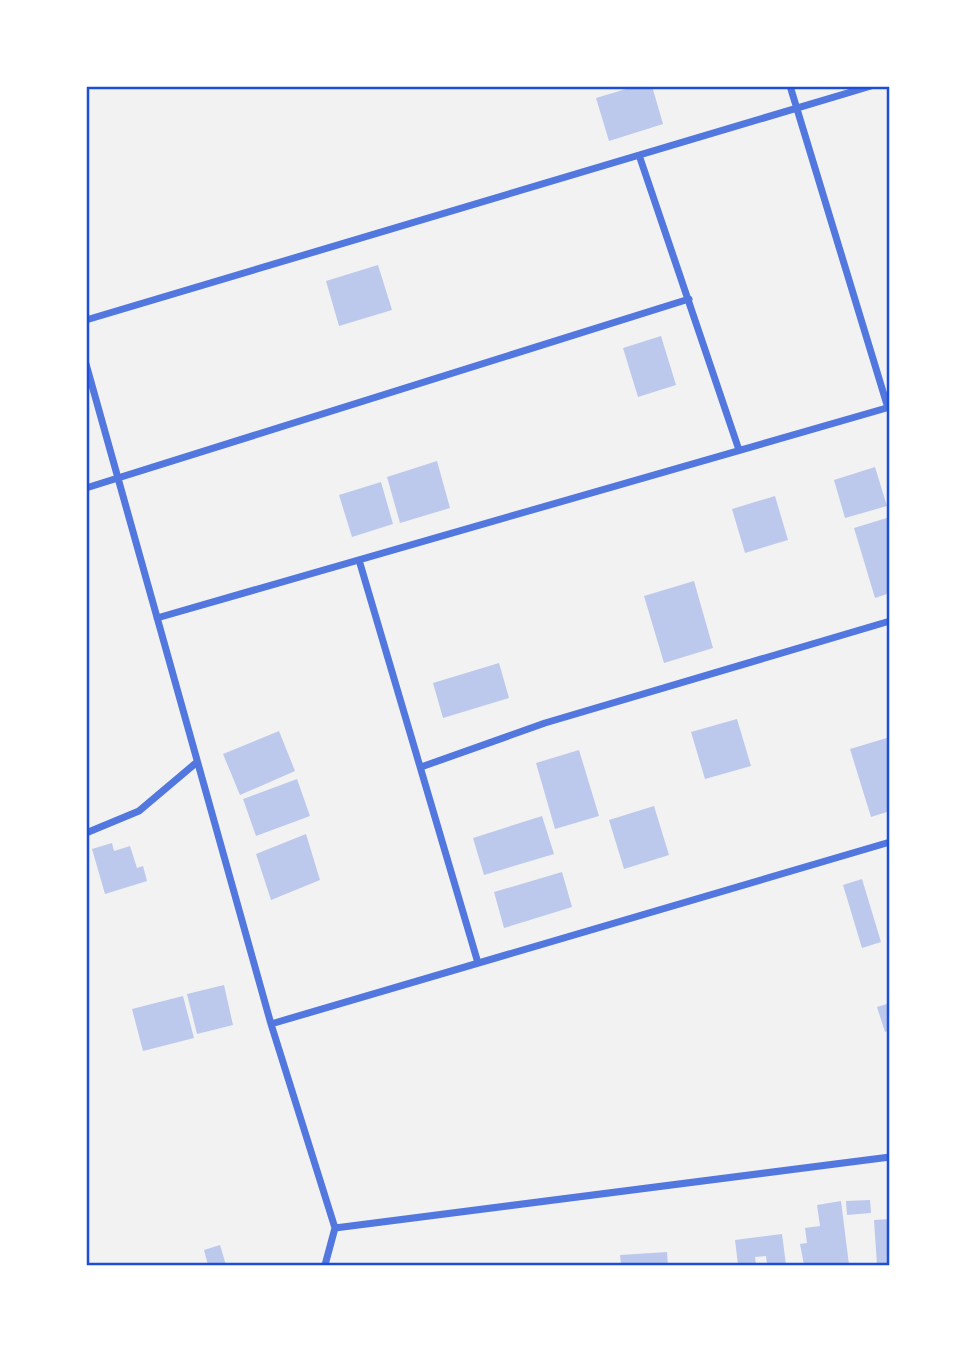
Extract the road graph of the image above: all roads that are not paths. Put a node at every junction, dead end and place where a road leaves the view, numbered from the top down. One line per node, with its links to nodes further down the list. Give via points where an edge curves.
1 (790, 86): 3 (street)
2 (872, 86): 3 (street)
3 (796, 108): 4 (street); 8 (street)
4 (639, 155): 5 (street); 6 (street)
5 (689, 299): 9 (street); 10 (street)
6 (86, 320)
7 (86, 364): 10 (street)
8 (889, 407): 9 (street)
9 (739, 450): 12 (street)
10 (116, 477): 11 (street); 13 (street)
11 (86, 488)
12 (359, 560): 13 (street); 16 (street)
13 (157, 618): 15 (street)
14 (890, 621): 16 (street, via 545,723)
15 (197, 762): 17 (street, via 139,811); 20 (street)
16 (421, 767): 19 (street)
17 (86, 833)
18 (890, 842): 19 (street)
19 (478, 963): 20 (street)
20 (271, 1024): 22 (street)
21 (890, 1157): 22 (street)
22 (335, 1228): 23 (street)
23 (325, 1265)

